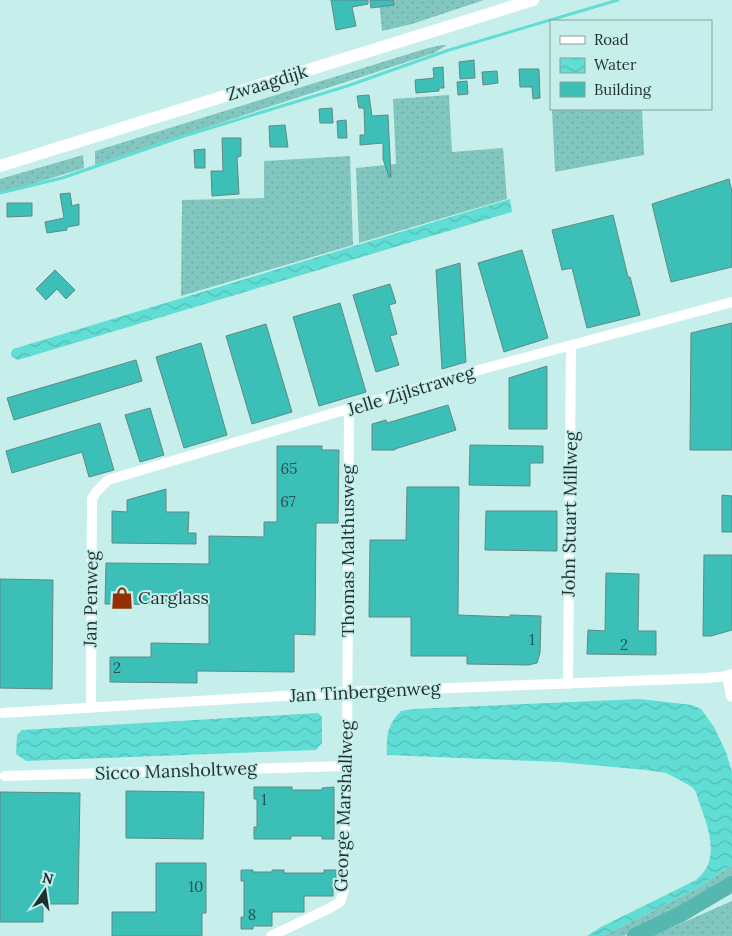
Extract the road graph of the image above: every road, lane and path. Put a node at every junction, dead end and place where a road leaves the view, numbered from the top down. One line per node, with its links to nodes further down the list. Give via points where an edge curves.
1 (533, 0): 2 (street, Zwaagdijk)
2 (0, 166)
3 (732, 302): 4 (street, Jelle Zijlstraweg)
4 (571, 345): 5 (street, Jelle Zijlstraweg); 8 (street, John Stuart Millweg)
5 (349, 409): 6 (street, Jelle Zijlstraweg, via 108,480); 9 (street, Thomas Malthusweg)
6 (96, 492): 11 (street, Jan Penweg, via 92,499)
7 (730, 675): 8 (street, Jan Tinbergenweg); 10 (street, Jan Tinbergenweg)
8 (568, 684): 9 (street, Jan Tinbergenweg)
9 (347, 692): 11 (street, Jan Tinbergenweg); 13 (street, George Marshallweg)
10 (732, 696)
11 (90, 708): 12 (street, Jan Tinbergenweg)
12 (3, 713)
13 (347, 766): 14 (street, Sicco Mansholtweg); 18 (street, George Marshallweg, via 344,890 340,902)
14 (5, 776)
15 (732, 884): 17 (highway)
16 (732, 896): 17 (highway)
17 (681, 914): 19 (highway)
18 (271, 936)
19 (635, 936)

